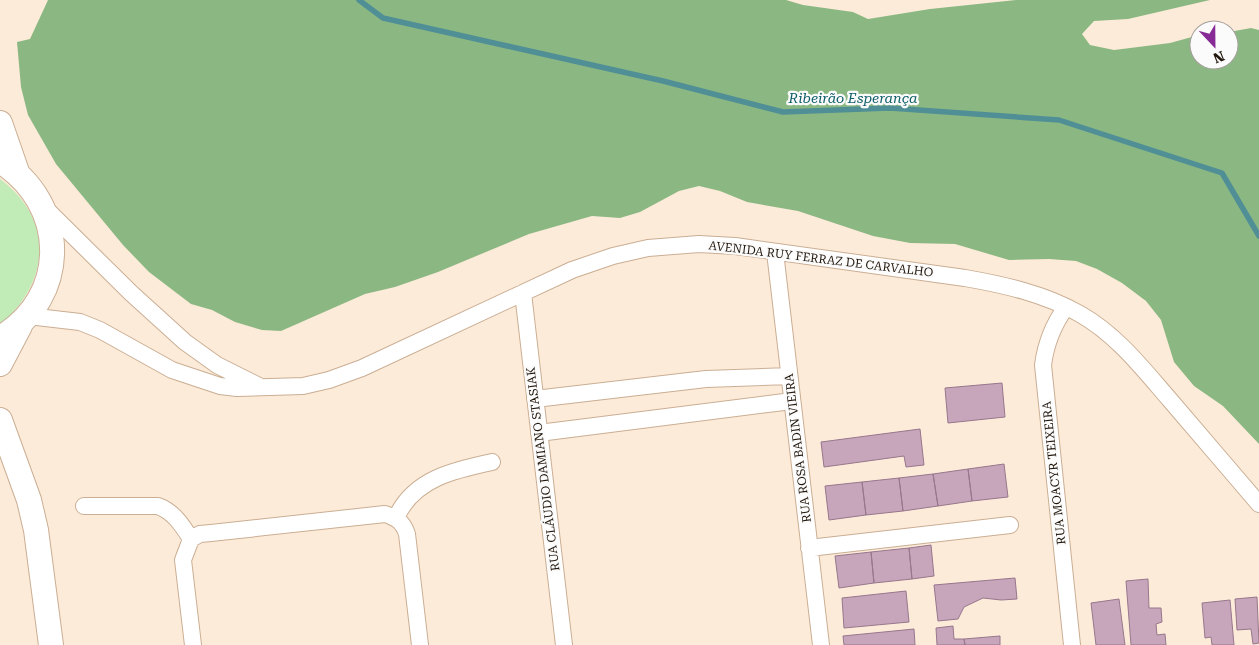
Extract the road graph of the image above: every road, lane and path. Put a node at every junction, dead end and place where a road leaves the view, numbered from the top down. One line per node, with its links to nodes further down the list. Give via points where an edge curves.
1 (0, 123): 2 (main road)
2 (8, 167): 3 (main road, via 34,191)
3 (43, 205): 7 (main road, via 53,255 44,290); 11 (street, via 185,342 217,365)
4 (775, 252): 5 (street, AVENIDA RUY FERRAZ DE CARVALHO, via 700,244 648,248 572,270); 6 (street, AVENIDA RUY FERRAZ DE CARVALHO, via 995,283); 10 (street, RUA ROSA BADIN VIEIRA)
5 (523, 293): 11 (street, AVENIDA RUY FERRAZ DE CARVALHO, via 391,355 329,380 303,386); 12 (street, RUA CLÁUDIO DAMIANO STASIAK)
6 (1066, 307): 17 (street, AVENIDA RUY FERRAZ DE CARVALHO, via 1094,323 1130,354); 28 (street, RUA MOACYR TEIXEIRA, via 1048,339 1043,364)
7 (26, 318): 8 (main road); 9 (main road); 11 (street, AVENIDA RUY FERRAZ DE CARVALHO, via 63,319 87,325 172,370 196,379 237,388)
8 (0, 338)
9 (0, 364)
10 (789, 376): 12 (street, via 706,379); 13 (street, RUA ROSA BADIN VIEIRA)
11 (261, 387)
12 (535, 399): 15 (street, RUA CLÁUDIO DAMIANO STASIAK)
13 (792, 400): 15 (street); 22 (street, RUA ROSA BADIN VIEIRA)
14 (0, 420): 23 (main road, via 29,500 36,530)
15 (538, 433): 26 (street, RUA CLÁUDIO DAMIANO STASIAK)
16 (492, 462): 19 (street, via 448,472 424,484 402,504)
17 (1259, 504)
18 (84, 506): 21 (street, via 158,506 178,520)
19 (396, 518): 21 (street, via 372,514 211,532); 25 (street, via 404,525 407,534)
20 (1010, 525): 22 (street)
21 (191, 539): 24 (street, via 183,560)
22 (809, 548): 27 (street, RUA ROSA BADIN VIEIRA)
23 (51, 645)
24 (193, 645)
25 (420, 645)
26 (564, 645)
27 (821, 645)
28 (1072, 645)

